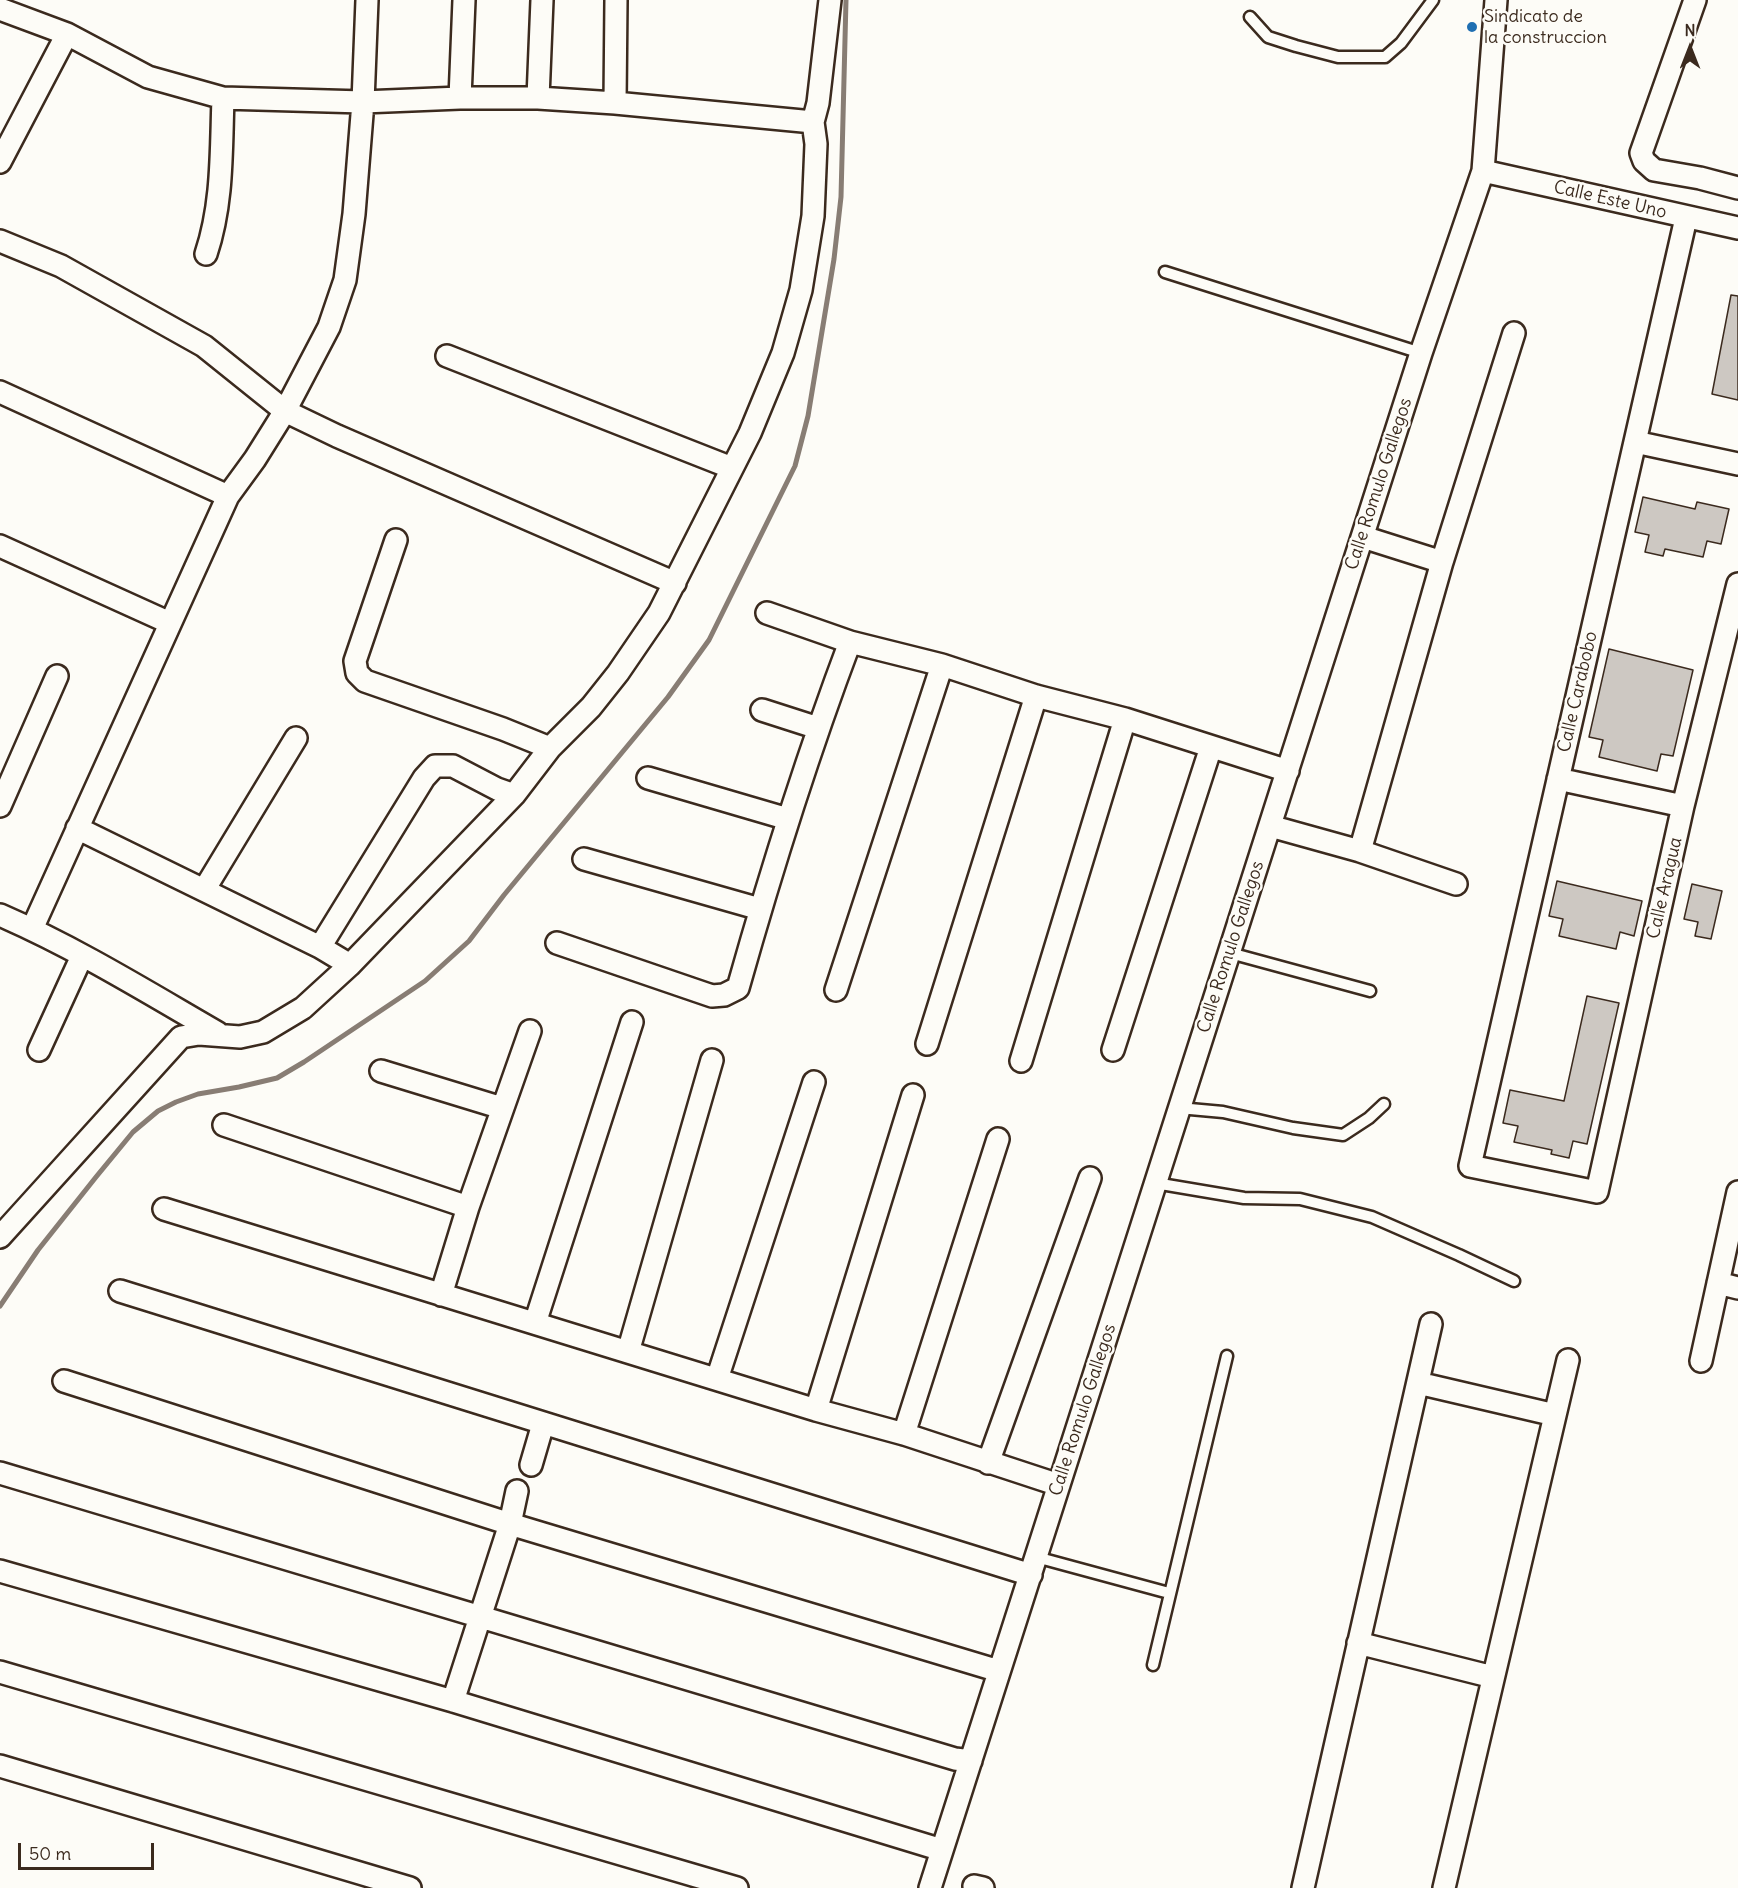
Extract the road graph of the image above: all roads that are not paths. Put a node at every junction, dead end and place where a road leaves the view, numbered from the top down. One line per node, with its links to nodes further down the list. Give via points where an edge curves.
1 (367, 0): 15 (street)
2 (464, 0): 13 (street)
3 (542, 0): 14 (street)
4 (616, 0): 16 (street)
5 (830, 0): 17 (street)
6 (1433, 0): 10 (lane, via 1401,43 1385,57 1338,57 1296,46 1268,37)
7 (1496, 0): 19 (street, Calle Romulo Gallegos)
8 (1695, 0): 20 (street, via 1641,153 1654,170)
9 (0, 9): 11 (street)
10 (1250, 17)
11 (68, 34): 12 (street, via 148,77); 18 (street)
12 (223, 98): 15 (street); 24 (street, via 219,198 215,229)
13 (460, 98): 14 (street); 15 (street)
14 (538, 98): 16 (street)
15 (363, 102): 30 (street, via 345,280 329,327)
16 (615, 103): 17 (street)
17 (813, 122): 33 (street, via 813,216 801,290 783,353)
18 (0, 162)
19 (1483, 171): 21 (street, Calle Este Uno); 27 (street, Calle Romulo Gallegos)
20 (1738, 188)
21 (1686, 218): 22 (street, Calle Este Uno); 31 (street, Calle Carabobo)
22 (1738, 228)
23 (0, 241): 30 (street, via 61,267 204,346)
24 (206, 254)
25 (1165, 272): 27 (lane)
26 (1514, 333): 38 (street)
27 (1421, 353): 35 (street, Calle Romulo Gallegos)
28 (447, 356): 33 (street)
29 (0, 392): 34 (street)
30 (285, 411): 34 (street); 39 (street)
31 (1635, 442): 32 (street); 55 (street, Calle Carabobo)
32 (1738, 464)
33 (732, 468): 39 (street)
34 (228, 496): 42 (street)
35 (1363, 537): 38 (street); 53 (street, Calle Romulo Gallegos)
36 (396, 540): 52 (street, via 355,661 357,673 365,681)
37 (0, 546): 42 (street)
38 (1442, 562): 62 (street)
39 (675, 584): 52 (street, via 618,673)
40 (1738, 584): 58 (street, Calle Aragua)
41 (767, 613): 43 (street)
42 (170, 622): 61 (street)
43 (850, 642): 44 (street); 49 (street)
44 (942, 665): 46 (street); 74 (street)
45 (57, 676): 57 (street)
46 (1036, 696): 48 (street); 79 (street)
47 (762, 710): 49 (street)
48 (1125, 719): 51 (street); 83 (street)
49 (818, 728): 59 (street)
50 (296, 738): 65 (street)
51 (1212, 747): 53 (street); 81 (street)
52 (550, 748): 56 (street)
53 (1288, 771): 60 (street, Calle Romulo Gallegos)
54 (648, 778): 59 (street)
55 (1558, 779): 58 (street); 94 (street, Calle Carabobo, via 1470,1166)
56 (514, 795): 70 (street, via 453,766 435,766); 73 (street)
57 (0, 806)
58 (1683, 806): 94 (street, Calle Aragua)
59 (788, 819): 66 (street)
60 (1270, 826): 62 (street); 71 (street, Calle Romulo Gallegos)
61 (77, 828): 65 (street); 68 (street)
62 (1360, 851): 64 (street)
63 (584, 859): 66 (street)
64 (1456, 884)
65 (204, 890): 70 (street)
66 (760, 909): 69 (street, via 738,988 724,995 712,996)
67 (0, 915): 68 (street)
68 (32, 929): 72 (street)
69 (557, 943)
70 (320, 947): 73 (street)
71 (1230, 953): 75 (lane); 89 (street, Calle Romulo Gallegos)
72 (82, 956): 78 (street); 80 (street)
73 (350, 965): 78 (street, via 303,1008 263,1032)
74 (836, 990)
75 (1370, 991)
76 (632, 1022): 103 (street)
77 (530, 1030): 88 (street)
78 (224, 1036): 98 (street, via 181,1037)
79 (927, 1044)
80 (39, 1050)
81 (1113, 1050)
82 (712, 1060): 105 (street)
83 (1021, 1060)
84 (381, 1071): 88 (street)
85 (814, 1082): 109 (street)
86 (913, 1095): 112 (street)
87 (1384, 1104): 89 (lane, via 1343,1135 1223,1112)
88 (502, 1108): 96 (street)
89 (1179, 1108): 93 (street, Calle Romulo Gallegos)
90 (224, 1125): 96 (street)
91 (998, 1139): 115 (street)
92 (1090, 1178): 116 (street)
93 (1155, 1183): 99 (lane, via 1244,1198 1300,1199 1372,1217); 119 (street, Calle Romulo Gallegos)
94 (1597, 1192)
95 (1738, 1192): 100 (street)
96 (468, 1207): 102 (street)
97 (164, 1209): 102 (street)
98 (0, 1237)
99 (1514, 1281)
100 (1728, 1286): 108 (street)
101 (120, 1291): 114 (street)
102 (441, 1295): 103 (street)
103 (535, 1323): 105 (street)
104 (1431, 1324): 111 (street)
105 (628, 1352): 109 (street)
106 (1227, 1356): 124 (lane)
107 (1568, 1360): 113 (street)
108 (1701, 1361)
109 (717, 1379): 112 (street)
110 (64, 1381): 121 (street)
111 (1418, 1383): 113 (street); 126 (street)
112 (816, 1410): 115 (street)
113 (1555, 1415): 130 (street)
114 (543, 1424): 117 (street); 122 (street)
115 (904, 1434): 116 (street)
116 (988, 1463): 119 (street)
117 (531, 1465)
118 (0, 1473): 125 (street)
119 (1059, 1485): 122 (street, Calle Romulo Gallegos)
120 (517, 1491): 121 (street)
121 (510, 1524): 125 (street); 128 (street)
122 (1033, 1566): 124 (lane); 128 (street, Calle Romulo Gallegos)
123 (0, 1571): 131 (street)
124 (1169, 1593): 127 (lane)
125 (481, 1616): 131 (street); 132 (street)
126 (1358, 1643): 130 (street); 138 (street)
127 (1153, 1665)
128 (999, 1671): 132 (street, Calle Romulo Gallegos)
129 (0, 1672): 136 (street)
130 (1493, 1677): 139 (street)
131 (453, 1701): 134 (street)
132 (971, 1761): 134 (street, Calle Romulo Gallegos)
133 (0, 1766): 135 (street)
134 (942, 1850): 137 (street, Calle Romulo Gallegos)
135 (410, 1888)
136 (737, 1888)
137 (930, 1888)
138 (1303, 1888)
139 (1444, 1888)

